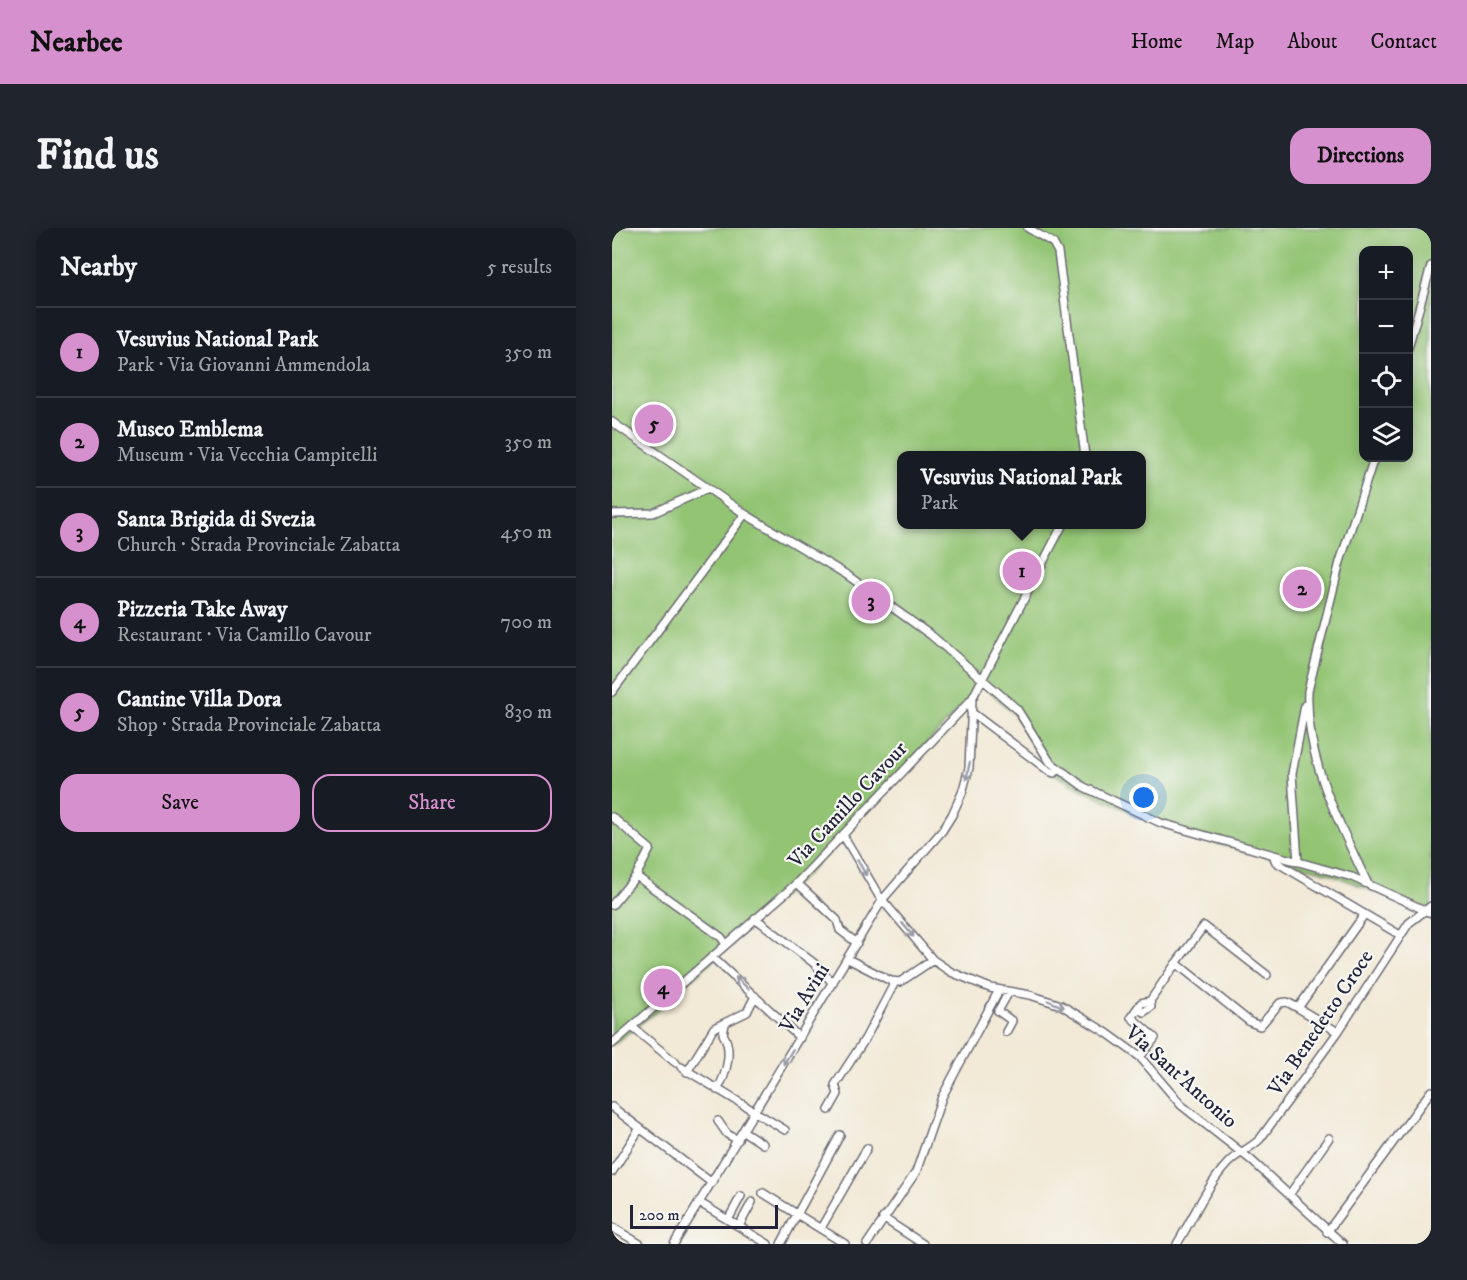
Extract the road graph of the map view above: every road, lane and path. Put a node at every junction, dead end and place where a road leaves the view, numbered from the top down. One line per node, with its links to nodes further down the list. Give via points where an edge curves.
1 (1028, 228): 5 (street, via 1053,243 1058,252)
2 (1431, 266): 3 (street)
3 (1413, 330)
4 (612, 422): 7 (street)
5 (1083, 451)
6 (1373, 462): 12 (street, via 1340,562)
7 (707, 489): 8 (street, via 653,513); 9 (street)
8 (612, 514)
9 (746, 514): 11 (street, via 864,587); 13 (street)
10 (1061, 529): 11 (street, Via Camillo Cavour)
11 (982, 677): 14 (street, Via Camillo Cavour); 16 (street, via 1017,709 1043,753)
12 (1308, 691): 20 (street, via 1292,774); 22 (street, via 1310,733 1317,763)
13 (612, 692)
14 (972, 699): 15 (street, Via Avini); 18 (street, Via Camillo Cavour)
15 (971, 712): 16 (street, via 1049,771); 24 (street, Via Avini, one-way to 24, via 969,768 959,800 942,831)
16 (1059, 770): 19 (street, via 1161,824)
17 (612, 817): 21 (street, via 650,849)
18 (843, 835): 23 (street, Via Camillo Cavour); 24 (street, Via Sant'Antonio, one-way to 24)
19 (1273, 855): 20 (street); 27 (street, via 1276,862)
20 (1298, 862): 22 (street)
21 (636, 876): 25 (street); 31 (street)
22 (1367, 882): 26 (street)
23 (797, 883): 28 (street, Via Camillo Cavour); 30 (street)
24 (883, 899): 30 (street, Via Avini); 34 (street, Via Sant'Antonio, one-way to 34)
25 (612, 905)
26 (1429, 909): 29 (street, Via Benedetto Croce)
27 (1364, 915): 29 (street); 42 (street)
28 (755, 918): 31 (street, Via Camillo Cavour); 38 (street, via 815,964)
29 (1400, 935): 46 (street, Via Benedetto Croce)
30 (857, 943): 33 (street, Via Avini)
31 (726, 944): 32 (street, Via Camillo Cavour)
32 (712, 957): 41 (street, one-way to 32); 44 (street, Via Camillo Cavour)
33 (848, 959): 37 (street); 38 (street, Via Avini)
34 (933, 960): 37 (street, via 906,980); 39 (street, Via Sant'Antonio, via 951,972)
35 (1176, 962): 36 (street, via 1204,926)
36 (1268, 975)
37 (895, 982): 54 (street, via 835,1085 838,1094)
38 (833, 983): 47 (street, Via Avini)
39 (999, 990): 40 (street, Via Sant'Antonio); 74 (street, via 942,1097 916,1172)
40 (1009, 992): 45 (street, via 998,1011 1012,1021); 49 (street, Via Sant'Antonio, one-way to 49, via 1060,1005)
41 (755, 996): 43 (street, via 747,1012); 47 (street)
42 (1298, 1008): 46 (street); 49 (street, via 1280,1003 1262,1026 1256,1026 1176,963 1150,1001 1148,1011 1138,1008 1131,1017 1155,1038)
43 (724, 1024): 50 (street, via 714,1028); 51 (street, via 723,1034 729,1044 727,1073)
44 (632, 1027): 48 (street, Via Camillo Cavour); 50 (street)
45 (1006, 1032)
46 (1338, 1032): 65 (street, Via Benedetto Croce, via 1260,1139)
47 (800, 1038): 55 (street, Via Avini, one-way to 55)
48 (612, 1044)
49 (1140, 1057): 65 (street, Via Sant'Antonio, via 1181,1105)
50 (681, 1067): 51 (street)
51 (717, 1090): 55 (street)
52 (1431, 1091): 79 (street)
53 (612, 1107): 57 (street)
54 (829, 1110)
55 (754, 1112): 58 (street); 59 (street, Via Avini)
56 (718, 1121): 62 (street, via 727,1134)
57 (640, 1128): 66 (street); 67 (street)
58 (785, 1130)
59 (743, 1131): 62 (street, Via Avini); 63 (street)
60 (840, 1135): 73 (street)
61 (1329, 1138): 69 (street)
62 (738, 1140): 67 (street, Via Avini)
63 (763, 1144)
64 (867, 1148): 78 (street)
65 (1241, 1153): 69 (street, Via Sant'Antonio); 87 (street, Via Benedetto Croce, via 1220,1173)
66 (612, 1172)
67 (712, 1183): 72 (street, Via Avini)
68 (763, 1193): 73 (street)
69 (1289, 1195): 79 (street, Via Sant'Antonio)
70 (741, 1196): 75 (street)
71 (753, 1202): 76 (street)
72 (700, 1203): 75 (street); 81 (street, Via Avini)
73 (798, 1214): 78 (street); 83 (street)
74 (883, 1218): 85 (street); 86 (street)
75 (728, 1220): 76 (street)
76 (739, 1226): 82 (street)
77 (612, 1227): 80 (street)
78 (821, 1228): 84 (street)
79 (1327, 1232): 88 (street, Via Sant'Antonio)
80 (640, 1244)
81 (675, 1244)
82 (768, 1244)
83 (781, 1244)
84 (846, 1244)
85 (867, 1244)
86 (923, 1244)
87 (1177, 1244)
88 (1343, 1244)

